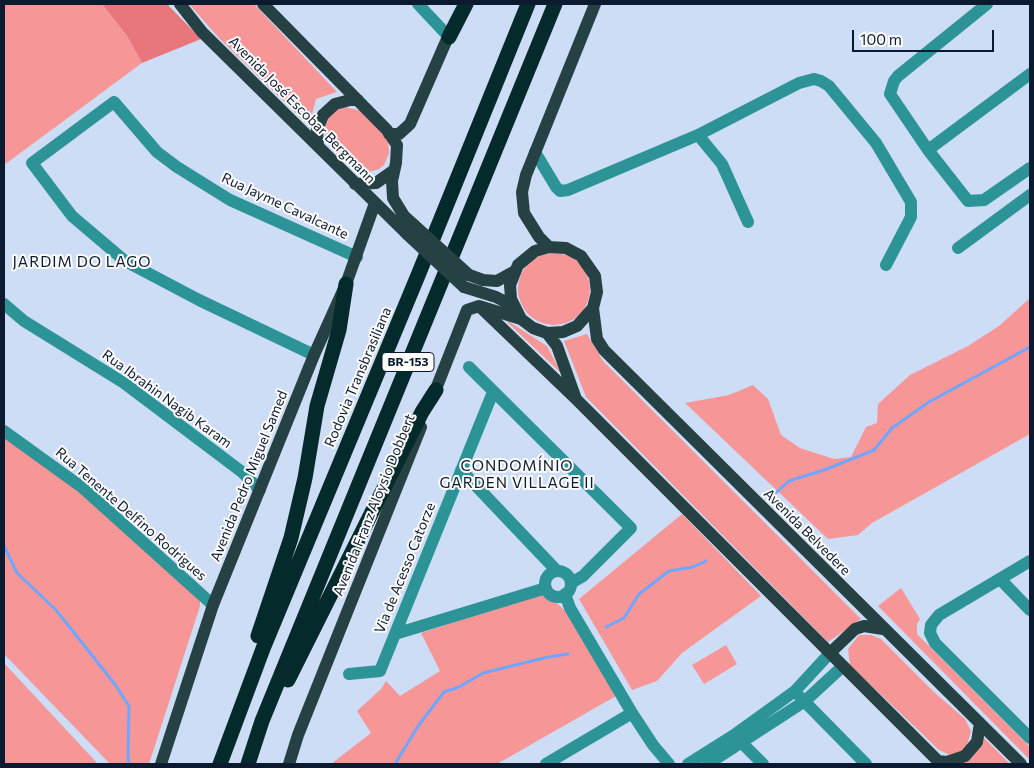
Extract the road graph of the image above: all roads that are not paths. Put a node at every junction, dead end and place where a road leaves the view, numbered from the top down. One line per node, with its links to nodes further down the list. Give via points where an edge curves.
1 (180, 4): 15 (main road, Avenida José Escobar Bergmann, via 202,32)
2 (263, 4): 12 (main road, Avenida José Escobar Bergmann)
3 (418, 4): 10 (street)
4 (460, 4): 10 (main road)
5 (466, 4): 10 (highway)
6 (528, 4): 61 (highway, Rodovia Transbrasiliana / BR-153)
7 (555, 4): 62 (highway, BR-153)
8 (596, 4): 17 (main road)
9 (986, 4): 16 (street, via 898,76 892,87 890,94 893,100)
10 (449, 37): 13 (main road, via 410,124 399,134)
11 (1030, 74): 16 (street)
12 (358, 100): 13 (main road, Avenida José Escobar Bergmann); 15 (main road, via 335,104 323,115 317,130)
13 (389, 134): 19 (main road, Avenida José Escobar Bergmann, via 397,145)
14 (698, 135): 17 (street, via 560,191); 23 (street, via 722,164); 28 (street, via 799,83 814,79 829,86 876,143 911,202 911,217)
15 (318, 146): 20 (main road, Avenida José Escobar Bergmann)
16 (928, 150): 18 (street, via 968,201 977,202 989,197)
17 (535, 152): 25 (main road, via 522,192 524,213)
18 (1030, 168)
19 (393, 171): 20 (main road, via 376,183); 24 (main road, Avenida José Escobar Bergmann, via 393,198)
20 (355, 184): 22 (main road, Avenida José Escobar Bergmann)
21 (1030, 195): 26 (street)
22 (375, 203): 24 (main road, Avenida José Escobar Bergmann); 27 (main road, Avenida Pedro Miguel Samed)
23 (748, 222)
24 (411, 230): 29 (main road, bridge, via 470,275 497,281); 33 (main road, bridge, via 464,287)
25 (549, 247): 29 (main road, via 529,254); 34 (main road, via 566,248 587,261 597,284)
26 (958, 248)
27 (357, 256): 30 (main road, Avenida Pedro Miguel Samed); 37 (street, Rua Jayme Cavalcante, via 230,200 177,167 157,152 114,102 32,163 72,216 125,261)
28 (886, 265)
29 (515, 271): 33 (main road, via 510,285)
30 (346, 284): 37 (main road, Avenida Pedro Miguel Samed); 61 (highway, via 338,330 317,406 291,538 239,690)
31 (4, 304): 44 (street, Rua Ibrahin Nagib Karam, via 24,321 124,383 242,472)
32 (479, 306): 35 (main road); 39 (main road, Avenida Franz Aloysio Dobbert, via 467,310); 41 (main road)
33 (513, 306): 35 (main road)
34 (593, 308): 36 (main road, via 578,326 563,332); 51 (main road, Avenida Belvedere, via 597,339 604,350)
35 (521, 319): 36 (main road)
36 (546, 333): 41 (main road, via 561,356)
37 (314, 355): 44 (main road, Avenida Pedro Miguel Samed)
38 (469, 367): 40 (street)
39 (436, 390): 62 (highway, via 422,412 282,694); 70 (main road, Avenida Franz Aloysio Dobbert)
40 (493, 392): 43 (street, Via de Acesso Catorze); 48 (street, via 631,528 584,576)
41 (576, 399): 53 (main road)
42 (4, 431): 49 (street, Rua Tenente Delfino Rodrigues, via 84,488)
43 (461, 470): 46 (street, via 545,558); 52 (street, Via de Acesso Catorze)
44 (260, 490): 49 (main road, Avenida Pedro Miguel Samed)
45 (1030, 561): 47 (street)
46 (550, 578): 48 (street, via 564,572); 48 (street, via 551,594); 52 (street, via 530,592)
47 (1000, 579): 50 (street); 64 (street, via 939,615 930,625 930,633 935,643)
48 (566, 587): 60 (street, via 570,608)
49 (213, 605): 67 (main road, Avenida Pedro Miguel Samed)
50 (1030, 610)
51 (883, 629): 53 (main road, via 864,626 855,629); 63 (main road, Avenida Belvedere)
52 (396, 634): 56 (street, Via de Acesso Catorze, via 380,671)
53 (830, 654): 54 (main road); 55 (street)
54 (842, 667): 57 (street); 66 (main road)
55 (814, 669): 57 (street); 58 (street)
56 (348, 674)
57 (827, 681): 59 (street)
58 (795, 692): 59 (street); 65 (street)
59 (805, 702): 65 (street); 76 (street)
60 (632, 713): 71 (street); 72 (street)
61 (235, 721): 68 (highway, Rodovia Transbrasiliana / BR-153)
62 (262, 721): 69 (highway, BR-153)
63 (980, 722): 66 (main road, via 977,742 965,756); 77 (main road, Avenida Belvedere)
64 (1030, 738)
65 (738, 739): 73 (street); 74 (street); 75 (street)
66 (939, 762)
67 (161, 764)
68 (220, 764)
69 (248, 764)
70 (289, 764)
71 (546, 764)
72 (669, 764)
73 (688, 764)
74 (708, 764)
75 (763, 764)
76 (866, 764)
77 (1021, 764)

